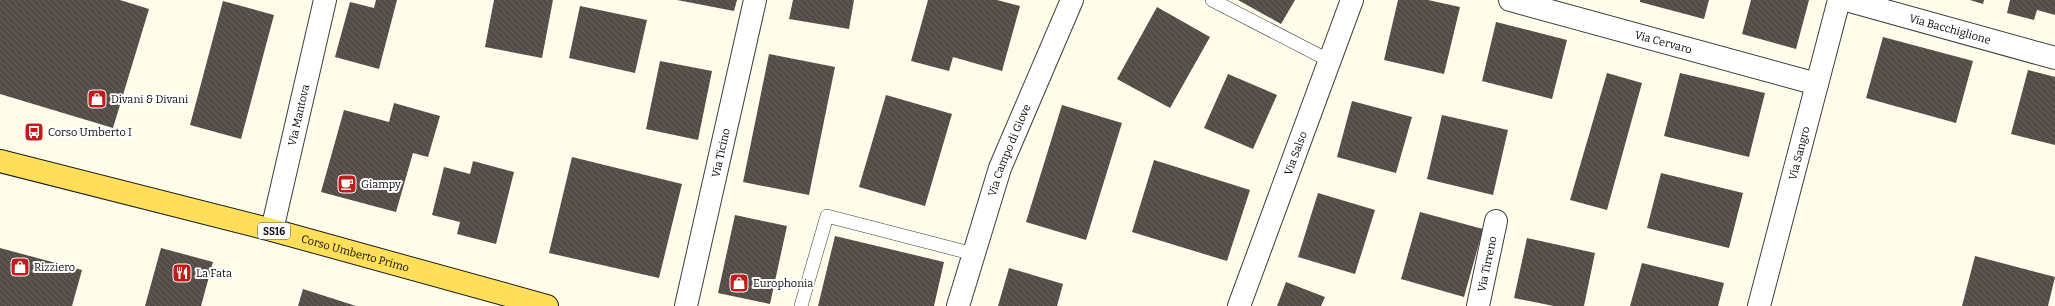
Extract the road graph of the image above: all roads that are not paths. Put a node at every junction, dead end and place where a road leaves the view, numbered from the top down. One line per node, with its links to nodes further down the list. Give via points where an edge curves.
1 (325, 0): 14 (street, Via Mantova)
2 (755, 0): 17 (street, Via Ticino)
3 (1072, 0): 15 (street, Via Campo di Giove, via 1000,168)
4 (1212, 0): 10 (lane)
5 (1352, 0): 10 (street, Via Salso)
6 (1510, 0): 11 (street, Via Cervaro)
7 (1839, 0): 11 (street, Via Sangro)
8 (1846, 0): 9 (street, Via Bacchiglione)
9 (2055, 58)
10 (1330, 61): 20 (street, Via Salso)
11 (1817, 84): 22 (street, Via Sangro)
12 (0, 161): 14 (main road, Corso Umberto Primo / SS16)
13 (1496, 221): 21 (street, Via Tirreno)
14 (272, 230): 16 (main road, Corso Umberto Primo / SS16)
15 (974, 254): 18 (lane, via 827,216); 19 (street, Via Campo di Giove)
16 (547, 306)
17 (686, 306)
18 (801, 306)
19 (958, 306)
20 (1239, 306)
21 (1478, 306)
22 (1759, 306)

